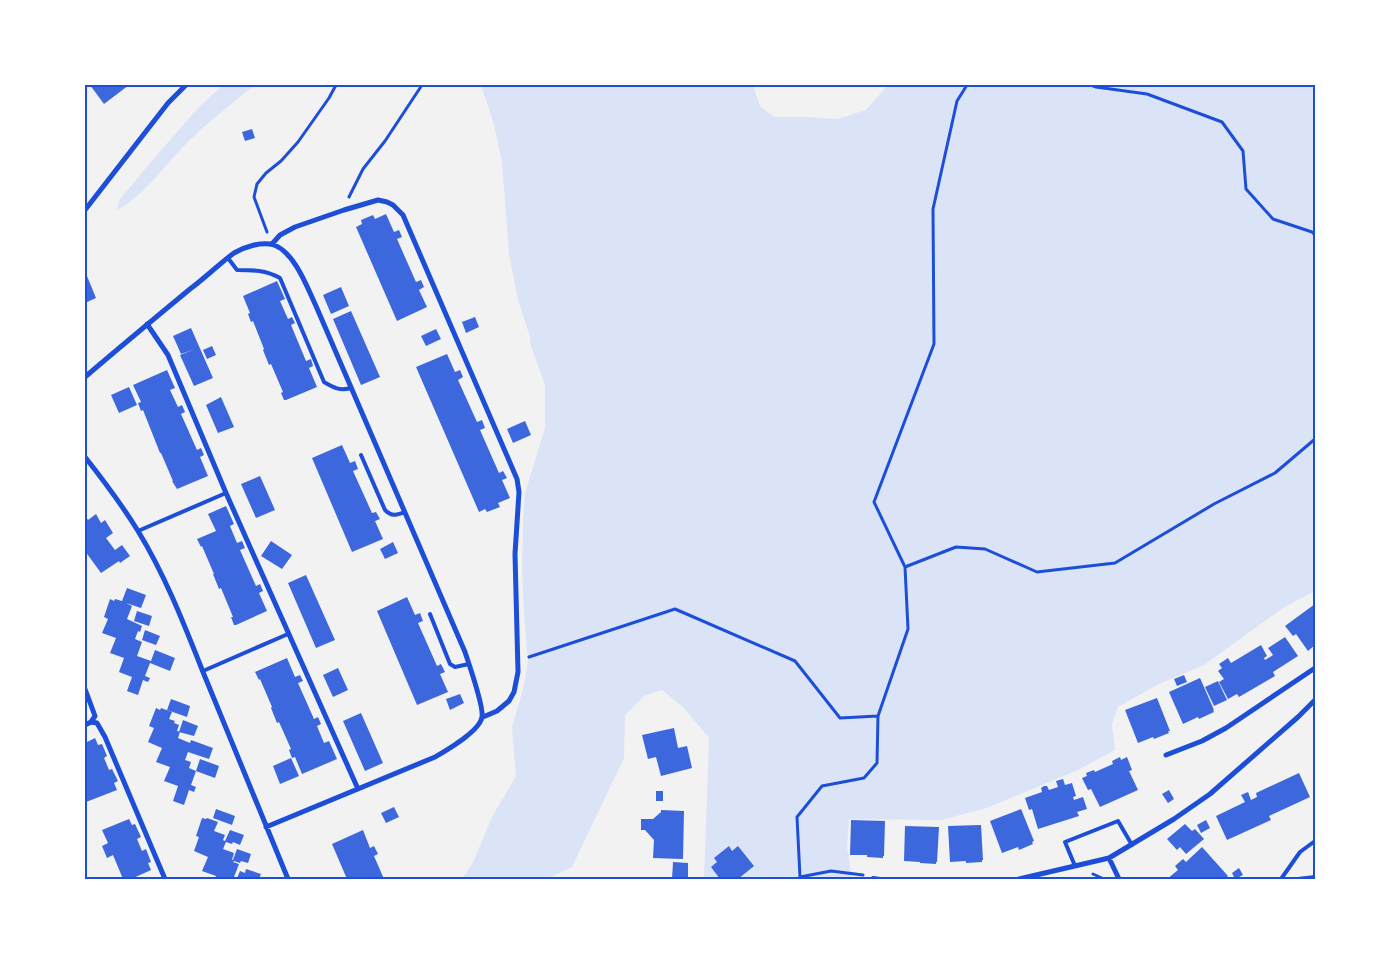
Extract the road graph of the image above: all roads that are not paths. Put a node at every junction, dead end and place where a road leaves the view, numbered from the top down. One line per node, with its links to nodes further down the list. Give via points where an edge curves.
1 (186, 85): 2 (street, via 168,103)
2 (85, 210)
3 (272, 244): 4 (street, via 249,247); 7 (street, via 287,254 298,269); 20 (street, via 295,227 378,200 393,205 403,215 517,479 518,672 509,701)
4 (228, 258): 5 (street); 7 (lane, via 237,270 257,270 280,278 324,382 337,390)
5 (147, 324): 6 (street); 10 (street, via 168,355)
6 (85, 377)
7 (352, 388): 11 (street)
8 (361, 455): 11 (lane, via 385,510 390,515)
9 (85, 457): 12 (street)
10 (226, 493): 12 (lane); 14 (street)
11 (404, 512): 15 (street)
12 (138, 531): 17 (street, via 173,597)
13 (430, 614): 15 (lane, via 450,664 456,667)
14 (288, 634): 17 (lane); 24 (street)
15 (469, 664): 20 (street)
16 (1315, 668): 23 (street, via 1226,728)
17 (203, 671): 25 (street)
18 (85, 689): 21 (street, via 95,716)
19 (1315, 700): 27 (street, via 1210,794)
20 (482, 717): 24 (street, via 476,728 435,757)
21 (91, 722): 22 (street); 32 (street, via 97,723 105,737)
22 (85, 725)
23 (1166, 755)
24 (358, 789): 25 (street)
25 (266, 827): 33 (street)
26 (1315, 841): 37 (lane, via 1300,852)
27 (1132, 845): 28 (street); 29 (lane, via 1118,821 1065,842)
28 (1109, 858): 29 (street); 36 (street)
29 (1075, 866): 35 (street)
30 (1315, 877): 38 (lane)
31 (873, 878): 34 (lane)
32 (165, 879)
33 (288, 879)
34 (880, 879)
35 (1019, 879)
36 (1119, 879)
37 (1281, 879)
38 (1298, 879)

